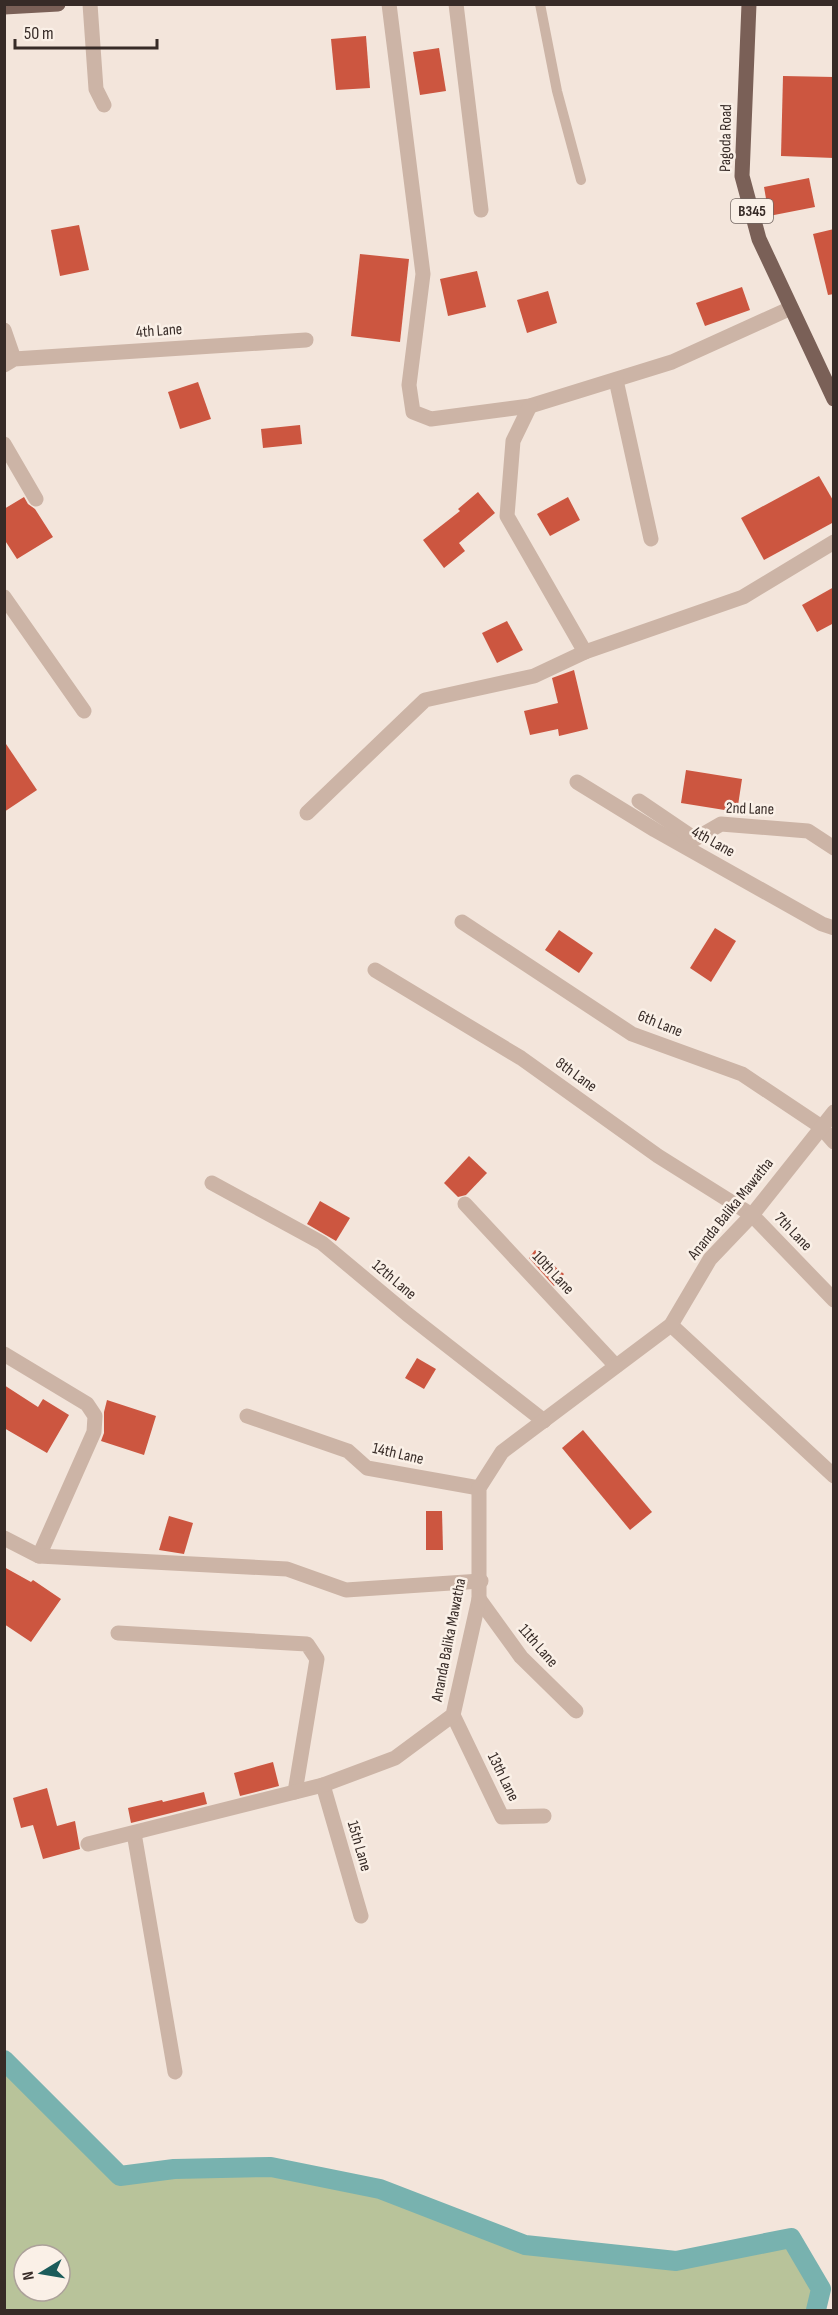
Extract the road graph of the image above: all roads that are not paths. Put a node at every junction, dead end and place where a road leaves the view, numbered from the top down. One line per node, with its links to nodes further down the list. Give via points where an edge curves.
1 (58, 4): 7 (main road)
2 (90, 4): 8 (street, via 96,89)
3 (389, 4): 17 (street, via 423,274 409,385 413,412 431,419)
4 (456, 4): 10 (street)
5 (540, 4): 9 (lane, via 557,91)
6 (749, 4): 11 (main road, Pagoda Road / B345, via 742,176 759,238)
7 (4, 7)
8 (104, 105)
9 (581, 180)
10 (481, 210)
11 (790, 308): 15 (street, via 672,362); 16 (main road, Pagoda Road / B345)
12 (4, 330): 14 (street, 4th Lane)
13 (306, 340): 14 (street, 4th Lane)
14 (9, 362)
15 (616, 380): 17 (street); 20 (street)
16 (834, 399)
17 (530, 406): 23 (street, via 513,441 507,516)
18 (4, 444): 19 (street)
19 (36, 499)
20 (651, 539)
21 (834, 542): 23 (street, via 743,597)
22 (4, 597): 24 (street)
23 (585, 652): 27 (street, via 534,676 426,700)
24 (84, 711)
25 (577, 782): 30 (street, 4th Lane, via 655,830)
26 (639, 801): 28 (street, 2nd Lane, via 695,839 721,824 808,831)
27 (307, 813)
28 (834, 848)
29 (462, 922): 33 (street, 6th Lane, via 632,1034 742,1074)
30 (834, 928)
31 (375, 970): 37 (street, 8th Lane, via 521,1058 658,1156)
32 (834, 1112): 33 (street, Ananda Balika Mawatha)
33 (820, 1126): 34 (street, 6th Lane); 37 (street, Ananda Balika Mawatha)
34 (834, 1142)
35 (212, 1183): 43 (street, 12th Lane, via 322,1243)
36 (465, 1204): 41 (street, 10th Lane)
37 (752, 1215): 38 (street, 7th Lane); 39 (street, Ananda Balika Mawatha, via 710,1259)
38 (834, 1300)
39 (671, 1325): 41 (street, Ananda Balika Mawatha); 44 (street)
40 (4, 1354): 47 (street, via 87,1404 94,1416 94,1432)
41 (616, 1366): 43 (street, Ananda Balika Mawatha)
42 (247, 1416): 45 (street, 14th Lane, via 348,1451 367,1468)
43 (544, 1421): 45 (street, Ananda Balika Mawatha, via 502,1452)
44 (834, 1476)
45 (479, 1488): 48 (street, Ananda Balika Mawatha)
46 (4, 1538): 47 (street)
47 (39, 1556): 48 (street, via 287,1569 346,1590)
48 (481, 1581): 49 (street, Ananda Balika Mawatha)
49 (479, 1599): 51 (street, 11th Lane, via 521,1657); 52 (street, Ananda Balika Mawatha)
50 (118, 1633): 54 (street, via 307,1644 317,1659)
51 (576, 1711)
52 (453, 1715): 53 (street, Ananda Balika Mawatha, via 395,1758); 55 (street, 13th Lane, via 502,1817)
53 (323, 1785): 54 (street, Ananda Balika Mawatha); 58 (street, 15th Lane)
54 (295, 1792): 56 (street, Ananda Balika Mawatha)
55 (544, 1816)
56 (134, 1833): 57 (street, Ananda Balika Mawatha); 59 (street)
57 (88, 1844)
58 (361, 1916)
59 (175, 2072)

